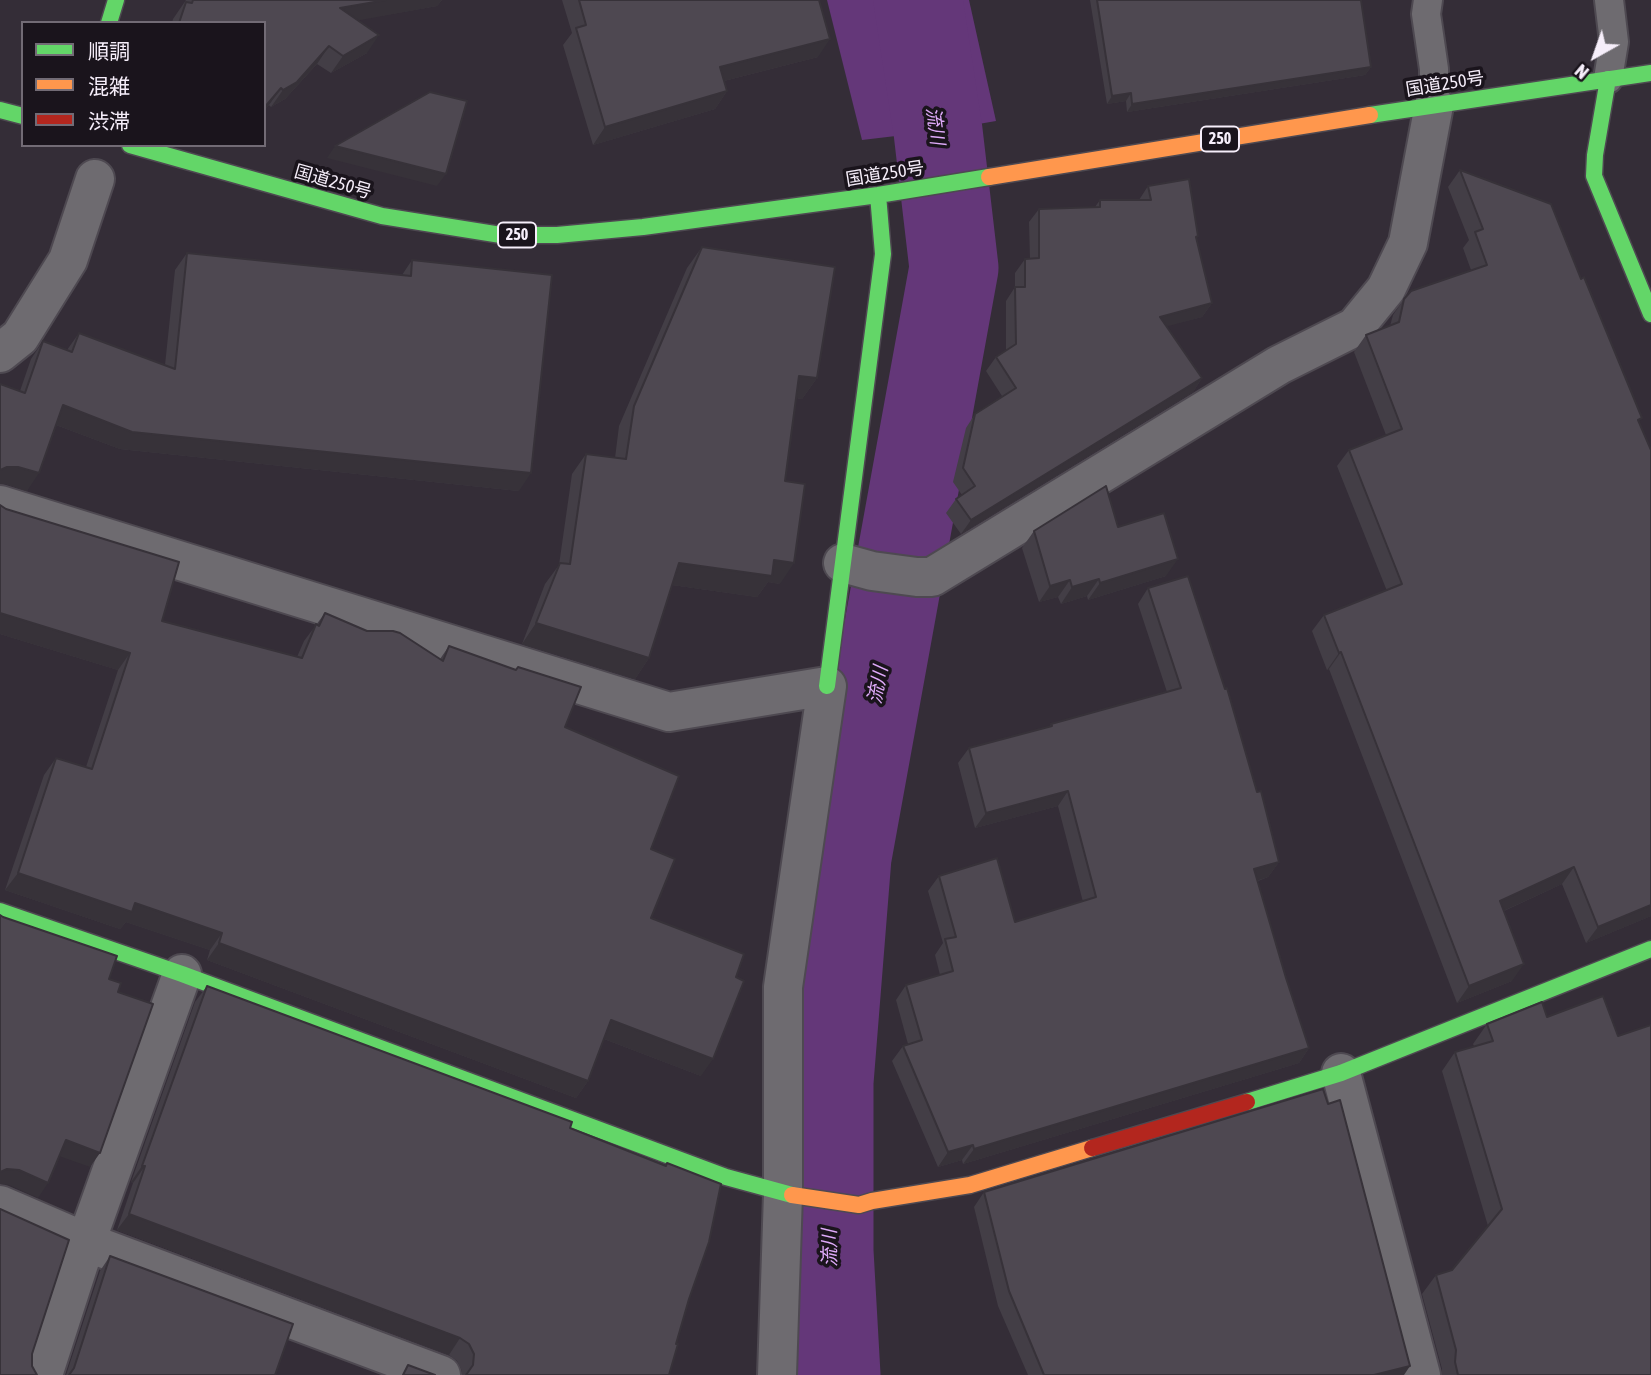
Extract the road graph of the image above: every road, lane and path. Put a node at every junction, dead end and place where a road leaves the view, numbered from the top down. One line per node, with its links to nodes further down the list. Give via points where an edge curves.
1 (116, 0): 4 (main road)
2 (1428, 0): 7 (lane)
3 (1609, 0): 6 (lane, via 1614,42)
4 (110, 21)
5 (1651, 73): 6 (main road, 国道250号 / 250)
6 (1608, 79): 7 (main road, 国道250号 / 250); 13 (main road, via 1594,176)
7 (1434, 105): 12 (main road, 国道250号 / 250); 16 (street, via 1408,243 1386,289 1355,327 1279,365 932,577)
8 (0, 110): 9 (main road)
9 (21, 115)
10 (137, 147): 12 (main road, 国道250号 / 250, via 383,216 501,235 643,227)
11 (95, 179): 14 (street, via 68,260 20,337)
12 (878, 195): 16 (main road, via 883,254)
13 (1651, 314)
14 (0, 353)
15 (0, 505): 17 (street, via 668,712)
16 (857, 567): 17 (main road)
17 (827, 686): 22 (street, via 783,987)
18 (0, 911): 20 (main road)
19 (1649, 956): 21 (main road)
20 (182, 974): 22 (main road, via 726,1177); 24 (street)
21 (1340, 1073): 22 (main road, via 970,1185 859,1205); 28 (street)
22 (792, 1196): 27 (street)
23 (0, 1205): 24 (street)
24 (86, 1242): 25 (street); 26 (street)
25 (43, 1375)
26 (441, 1375)
27 (777, 1375)
28 (1420, 1375)

